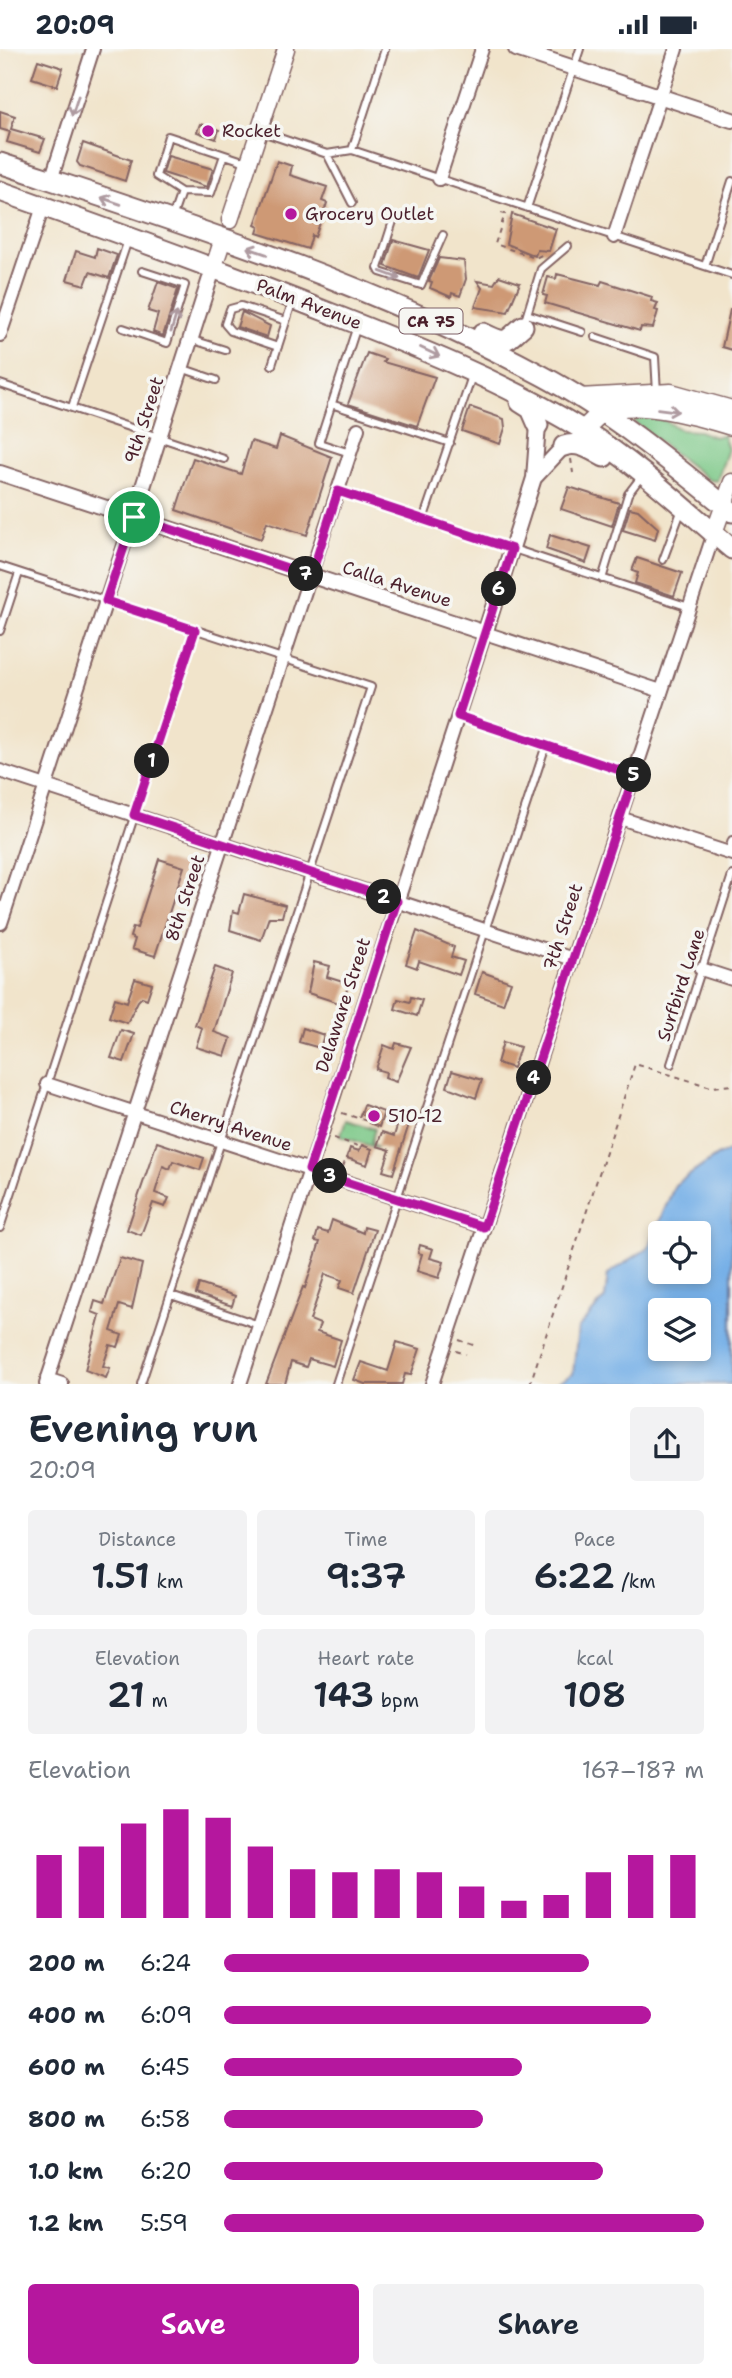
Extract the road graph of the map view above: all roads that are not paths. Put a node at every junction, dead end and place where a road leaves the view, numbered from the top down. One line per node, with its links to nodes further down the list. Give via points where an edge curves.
1 (93, 49): 18 (street, one-way to 18)
2 (286, 49): 11 (main road, 9th Street)
3 (385, 49): 12 (lane)
4 (482, 49): 17 (street)
5 (516, 49): 8 (street)
6 (580, 49): 8 (lane)
7 (676, 49): 9 (street)
8 (574, 68): 9 (street); 24 (lane)
9 (660, 96): 10 (street); 30 (street)
10 (732, 120)
11 (258, 131): 14 (lane); 16 (main road, 9th Street)
12 (352, 150): 14 (lane); 17 (lane)
13 (224, 155): 16 (lane); 21 (lane, via 211,193); 21 (lane, via 168,136 156,176)
14 (327, 155): 22 (lane)
15 (0, 163): 18 (highway, Palm Avenue / CA 75)
16 (248, 163): 26 (main road, 9th Street)
17 (439, 179): 24 (lane)
18 (51, 180): 27 (highway, Palm Avenue / CA 75, one-way to 18)
19 (732, 181): 34 (lane)
20 (0, 191): 23 (highway, Palm Avenue / CA 75)
21 (181, 192): 27 (lane)
22 (352, 203)
23 (43, 207): 28 (highway, Palm Avenue / CA 75); 44 (street)
24 (527, 208): 30 (lane)
25 (394, 218): 29 (lane, one-way to 29, via 380,272 421,285)
26 (230, 220): 31 (street, 9th Street)
27 (170, 222): 31 (highway, Palm Avenue / CA 75)
28 (130, 235): 33 (highway, Palm Avenue / CA 75); 57 (lane)
29 (443, 235)
30 (614, 237): 34 (lane)
31 (223, 239): 33 (main road, 9th Street); 37 (highway, Palm Avenue / CA 75, one-way to 31)
32 (568, 246): 39 (lane, via 541,269)
33 (214, 266): 38 (highway, Palm Avenue / CA 75); 46 (street, 9th Street)
34 (705, 266): 36 (lane)
35 (142, 271): 42 (lane, one-way to 35, via 167,343 185,285)
36 (732, 275)
37 (361, 289): 39 (highway, via 412,301 503,342 510,340); 54 (highway, Palm Avenue / CA 75)
38 (293, 299): 40 (lane); 41 (highway, Palm Avenue / CA 75)
39 (525, 320): 43 (lane); 54 (highway, via 523,349)
40 (286, 321): 47 (lane); 47 (lane, via 240,306 230,309 225,324 231,331)
41 (358, 323): 51 (highway, Palm Avenue / CA 75, one-way to 51); 56 (lane)
42 (123, 328)
43 (582, 332)
44 (0, 335)
45 (595, 337): 55 (lane, via 655,357)
46 (190, 339): 48 (lane); 50 (street, 9th Street)
47 (278, 347): 49 (lane)
48 (225, 350)
49 (272, 365)
50 (181, 368): 52 (lane); 64 (street, 9th Street)
51 (483, 376): 60 (highway, via 531,409); 63 (highway, Palm Avenue / CA 75); 65 (lane)
52 (216, 380)
53 (0, 384): 57 (lane)
54 (572, 393): 55 (main road); 59 (highway, Palm Avenue / CA 75)
55 (657, 393): 58 (main road)
56 (331, 404): 65 (lane); 67 (lane, via 318,443)
57 (72, 407): 64 (lane)
58 (732, 410)
59 (603, 412): 61 (main road, one-way to 61, via 671,410); 63 (main road); 75 (highway, CA 75)
60 (538, 425): 71 (street, Delaware Street)
61 (732, 426)
62 (358, 429): 67 (street, 8th Street)
63 (583, 431): 69 (highway, CA 75)
64 (159, 436): 68 (lane); 76 (street, 9th Street)
65 (450, 443): 77 (lane)
66 (568, 452): 69 (highway, via 572,443); 71 (street, Delaware Street)
67 (350, 453): 73 (street, 8th Street)
68 (225, 459)
69 (639, 472): 74 (highway, CA 75); 85 (lane)
70 (0, 473): 76 (street, Calla Avenue)
71 (534, 478): 79 (street, Delaware Street)
72 (732, 482): 75 (main road, 7th Street)
73 (338, 491): 77 (lane); 84 (street, 8th Street)
74 (682, 507): 78 (highway, CA 75); 81 (lane)
75 (728, 509): 78 (main road, 7th Street)
76 (134, 517): 84 (street, Calla Avenue); 86 (street, 9th Street)
77 (424, 520): 79 (lane)
78 (713, 533): 80 (highway, CA 75); 87 (street, 7th Street)
79 (512, 549): 85 (lane); 90 (street, Delaware Street)
80 (732, 549)
81 (663, 560)
82 (0, 566): 83 (lane)
83 (19, 573): 86 (lane); 89 (lane)
84 (311, 576): 90 (street, Calla Avenue); 91 (street, 8th Street)
85 (601, 579): 87 (lane)
86 (106, 601): 88 (lane); 97 (street, 9th Street)
87 (689, 607): 92 (street, 7th Street)
88 (195, 630): 91 (lane); 98 (lane)
89 (0, 631)
90 (485, 633): 92 (street, Calla Avenue); 93 (street, Delaware Street)
91 (283, 659): 100 (street, 8th Street); 102 (lane, via 370,687)
92 (662, 691): 96 (street, 7th Street)
93 (458, 716): 94 (lane); 104 (street, Delaware Street)
94 (546, 745): 96 (lane); 106 (lane)
95 (0, 771): 97 (street)
96 (634, 775): 99 (street, 7th Street)
97 (46, 785): 98 (street); 105 (street, 9th Street)
98 (134, 815): 100 (street); 111 (lane)
99 (620, 818): 101 (street); 107 (street, 7th Street)
100 (222, 844): 102 (street); 112 (street, 8th Street)
101 (731, 849)
102 (311, 873): 104 (street); 113 (lane)
103 (732, 875): 108 (lane, Surfbird Lane)
104 (397, 901): 106 (street); 114 (street, Delaware Street)
105 (1, 923)
106 (485, 930): 107 (street); 115 (lane)
107 (573, 959): 116 (street, 7th Street)
108 (701, 969): 109 (street); 110 (lane, Surfbird Lane)
109 (732, 979)
110 (671, 1064)
111 (47, 1084): 112 (street, Cherry Avenue); 117 (lane)
112 (133, 1112): 113 (street, Cherry Avenue); 120 (street, 8th Street)
113 (222, 1141): 114 (street, Cherry Avenue); 118 (lane)
114 (309, 1170): 115 (street, Cherry Avenue); 119 (street, Delaware Street)
115 (397, 1198): 116 (street, Cherry Avenue); 124 (lane)
116 (484, 1227): 125 (street, 7th Street)
117 (0, 1229)
118 (171, 1295): 119 (lane); 122 (lane)
119 (259, 1325): 123 (street, Delaware Street)
120 (46, 1382): 121 (street)
121 (62, 1384)
122 (141, 1384)
123 (240, 1384)
124 (336, 1384)
125 (432, 1384)

